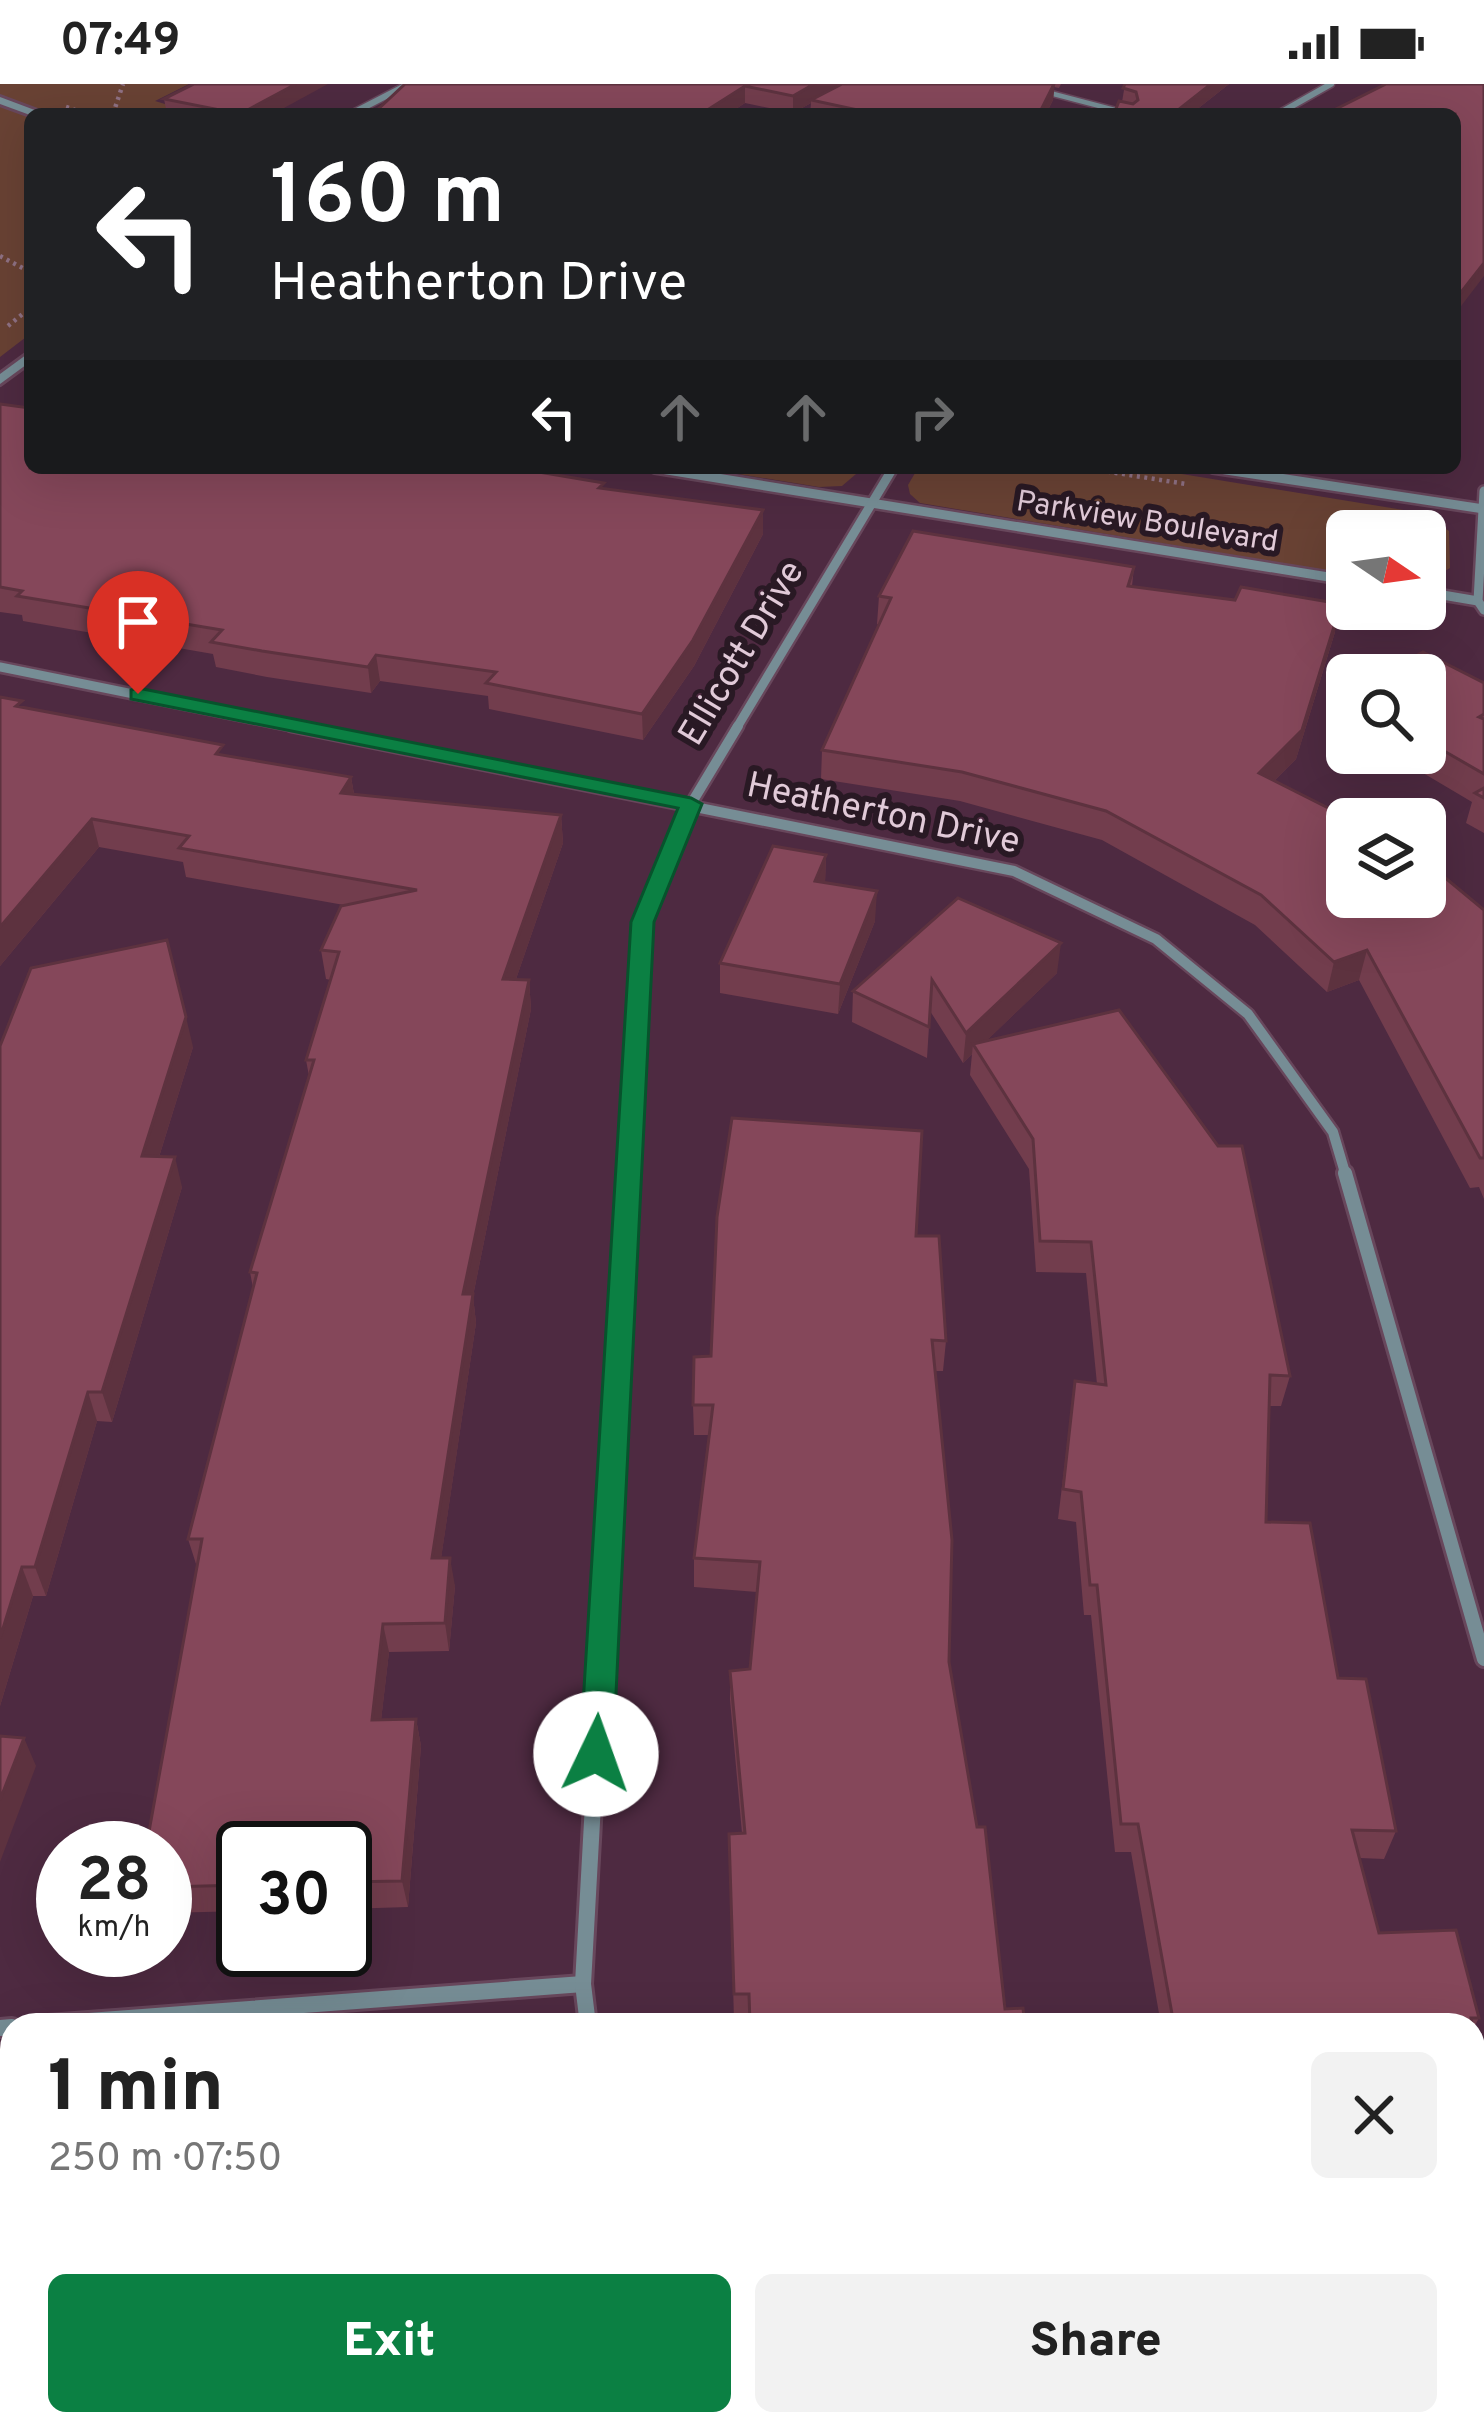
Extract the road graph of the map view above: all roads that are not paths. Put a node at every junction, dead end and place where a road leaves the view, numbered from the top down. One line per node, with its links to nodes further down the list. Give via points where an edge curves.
1 (409, 84): 4 (street)
2 (1330, 84): 6 (street)
3 (1040, 90): 5 (lane)
4 (363, 108)
5 (1108, 108)
6 (1288, 108)
7 (692, 474): 11 (street, Parkview Boulevard)
8 (889, 474): 11 (street, Ellicott Drive)
9 (1253, 474): 12 (street, Parkview Boulevard)
10 (1484, 491): 12 (street)
11 (872, 503): 13 (street, Parkview Boulevard); 17 (street, Ellicott Drive)
12 (1483, 509): 15 (street)
13 (1326, 577)
14 (1446, 597): 15 (street)
15 (1481, 606)
16 (0, 667): 17 (street, Heatherton Drive)
17 (691, 804): 18 (street, Heatherton Drive, via 1014,871 1156,939 1249,1014 1333,1132); 19 (street, Ellicott Drive, via 642,922)
18 (1484, 1659)
19 (584, 1984): 20 (street); 21 (street, Ellicott Drive)
20 (196, 2013)
21 (587, 2013)

